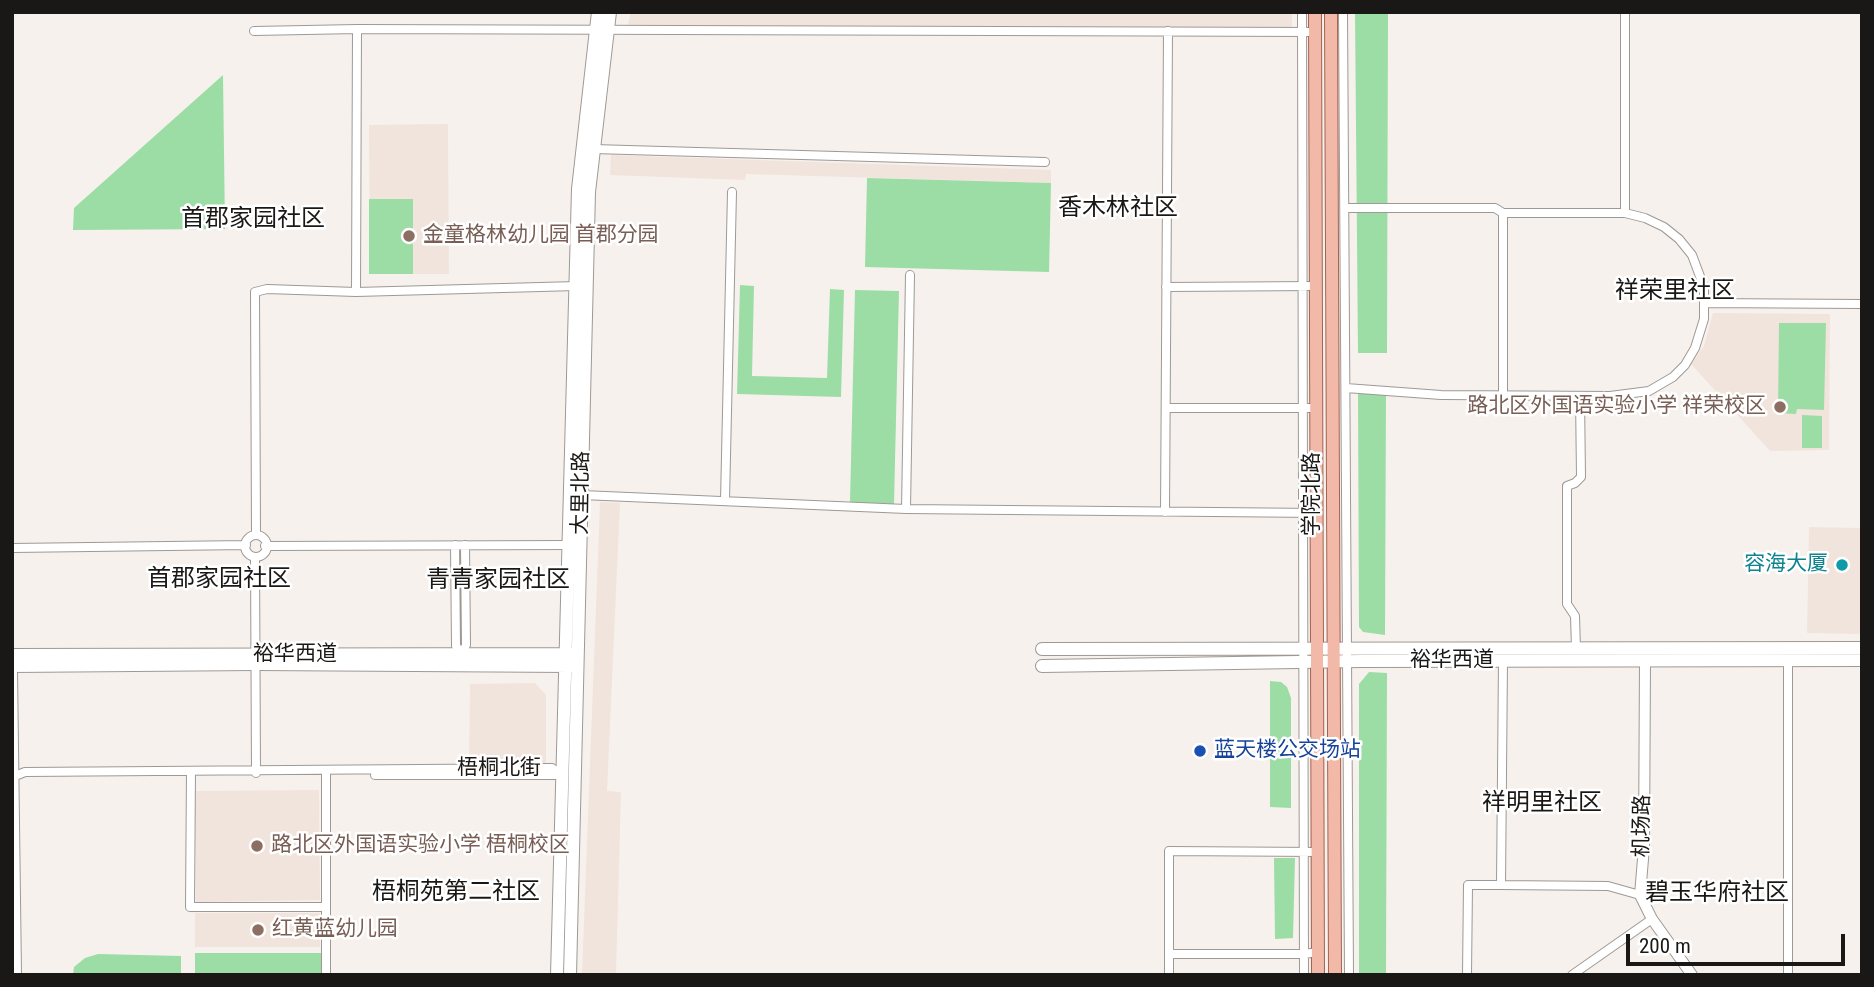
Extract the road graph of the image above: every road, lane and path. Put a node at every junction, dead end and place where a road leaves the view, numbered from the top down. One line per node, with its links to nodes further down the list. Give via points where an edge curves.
1 (598, 12): 9 (main road, 大里北路)
2 (610, 12): 9 (main road, 大里北路)
3 (1302, 12): 12 (street)
4 (1315, 12): 12 (main road, 学院北路)
5 (1331, 12): 22 (main road, 学院北路)
6 (1343, 12): 16 (street)
7 (1625, 12): 18 (street)
8 (357, 29): 9 (street); 10 (street); 24 (street)
9 (602, 30): 11 (street); 13 (main road, 大里北路); 20 (main road, 大里北路, via 578,189)
10 (254, 31)
11 (1168, 31): 12 (street); 23 (street)
12 (1309, 32): 21 (main road, 学院北路)
13 (593, 149): 14 (street); 20 (main road, 大里北路)
14 (1045, 162)
15 (732, 192): 34 (street)
16 (1345, 208): 17 (street, via 1495,208); 22 (street)
17 (1503, 213): 18 (street); 28 (street)
18 (1625, 213): 25 (street, via 1655,222 1679,239 1699,270)
19 (910, 275): 35 (street)
20 (581, 286): 24 (street); 33 (main road, 大里北路); 43 (main road, 大里北路)
21 (1309, 286): 22 (main road); 23 (street); 31 (street); 32 (main road, 学院北路)
22 (1339, 286): 27 (street); 49 (main road, 学院北路)
23 (1166, 288): 30 (street)
24 (356, 292): 39 (street, via 256,292)
25 (1705, 303): 26 (street); 29 (street, via 1695,348 1667,382 1631,395)
26 (1862, 304)
27 (1346, 388): 28 (street); 49 (street)
28 (1503, 395): 29 (street)
29 (1580, 396): 54 (street, via 1581,477 1567,486 1567,604 1575,616)
30 (1166, 408): 31 (street); 36 (street)
31 (1303, 408): 32 (street); 37 (street)
32 (1317, 408): 38 (main road, 学院北路)
33 (582, 495): 34 (street); 56 (main road, 大里北路)
34 (725, 500): 35 (street)
35 (906, 509): 36 (street)
36 (1165, 512): 37 (street)
37 (1302, 513): 38 (street); 47 (street)
38 (1317, 513): 48 (main road, 学院北路)
39 (256, 534): 40 (street); 44 (street)
40 (246, 545): 45 (street); 46 (street)
41 (455, 545): 42 (street); 44 (street); 52 (street, via 456,646)
42 (465, 545): 43 (street); 52 (street, via 466,645)
43 (570, 545): 56 (main road, 大里北路)
44 (265, 546): 46 (street, via 263,555)
45 (12, 548)
46 (256, 558): 55 (street)
47 (1303, 648): 48 (main road, 裕华西道); 51 (main road, 裕华西道); 61 (street)
48 (1317, 648): 49 (main road, 裕华西道); 62 (main road, 学院北路)
49 (1340, 648): 54 (main road, 裕华西道); 63 (main road, 学院北路); 64 (street)
50 (1862, 648): 54 (main road, 裕华西道)
51 (1042, 649)
52 (462, 654): 55 (main road, 裕华西道); 56 (main road, 裕华西道)
53 (12, 655): 55 (main road, 裕华西道)
54 (1576, 655): 58 (main road, 裕华西道); 60 (main road, 裕华西道)
55 (256, 659): 56 (main road, 裕华西道); 65 (main road, 裕华西道); 70 (street)
56 (571, 660): 71 (main road, 大里北路); 87 (main road, 大里北路)
57 (1862, 660): 59 (main road, 裕华西道)
58 (1503, 661): 64 (main road, 裕华西道); 75 (street)
59 (1788, 661): 60 (main road, 裕华西道); 96 (street)
60 (1645, 662): 76 (street, 机场路)
61 (1303, 663): 62 (main road, 裕华西道); 66 (main road, 裕华西道); 73 (street)
62 (1317, 663): 63 (main road, 裕华西道); 74 (main road, 学院北路)
63 (1333, 663): 64 (main road, 裕华西道); 81 (main road, 学院北路)
64 (1347, 663): 79 (street)
65 (12, 666)
66 (1042, 666)
67 (12, 671): 72 (street)
68 (325, 772): 70 (street, 梧桐北街); 71 (street, 梧桐北街); 77 (street)
69 (190, 773): 70 (street, 梧桐北街); 72 (street, 梧桐北街); 77 (street, via 190,907)
70 (256, 773)
71 (561, 775): 86 (main road, 大里北路)
72 (15, 776): 84 (street)
73 (1303, 852): 74 (street); 82 (street, via 1169,851); 83 (street)
74 (1318, 852): 80 (main road, 学院北路)
75 (1501, 885): 76 (street, via 1608,886); 93 (street, via 1468,885)
76 (1640, 895): 78 (street)
77 (325, 908): 85 (street)
78 (1652, 919): 94 (street); 95 (street)
79 (1349, 951): 81 (street); 92 (street)
80 (1318, 952): 81 (main road); 83 (street); 90 (main road, 学院北路)
81 (1335, 952): 91 (main road, 学院北路)
82 (1168, 954): 83 (street); 88 (street)
83 (1304, 954): 89 (street)
84 (16, 975)
85 (326, 975)
86 (557, 975)
87 (570, 975)
88 (1169, 975)
89 (1304, 975)
90 (1318, 975)
91 (1335, 975)
92 (1349, 975)
93 (1467, 975)
94 (1573, 975)
95 (1692, 975)
96 (1788, 975)

